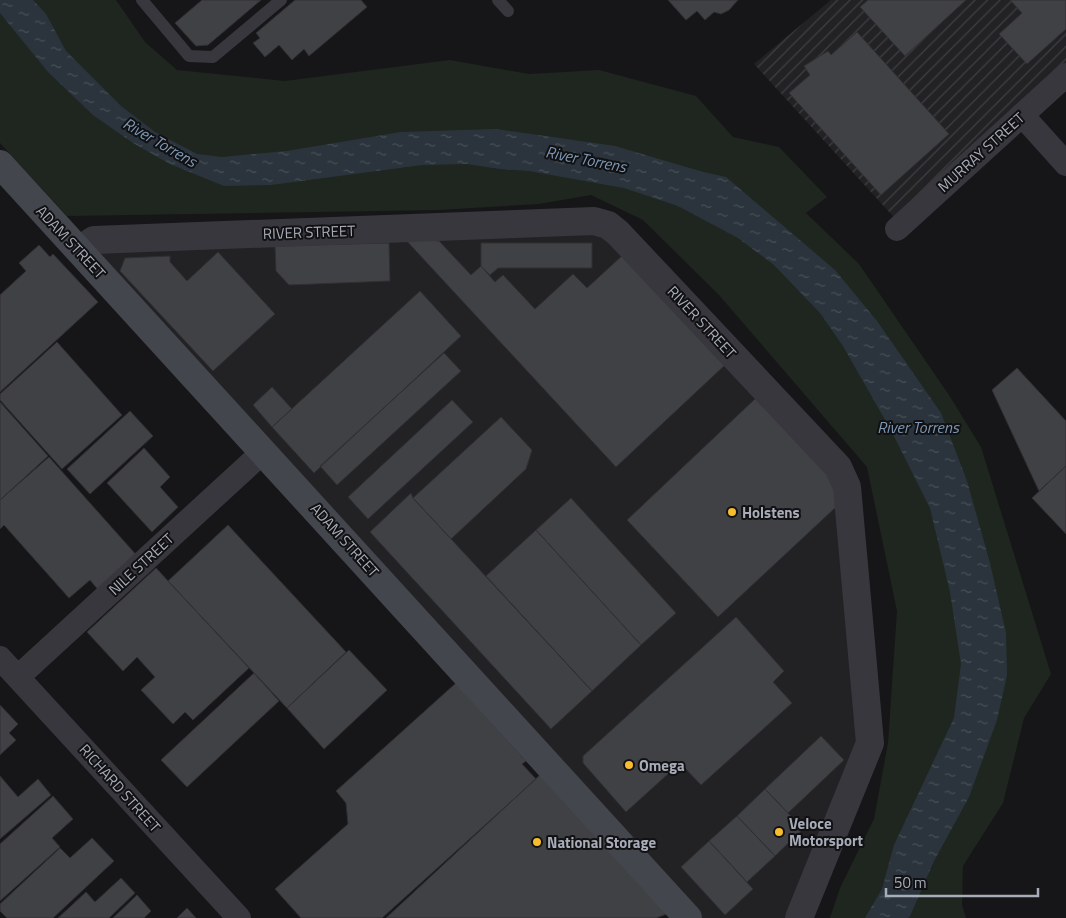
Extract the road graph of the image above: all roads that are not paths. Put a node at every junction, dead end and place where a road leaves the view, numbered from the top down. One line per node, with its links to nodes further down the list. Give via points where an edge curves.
1 (142, 0): 2 (lane, via 189,56 213,57)
2 (282, 0)
3 (498, 0): 4 (lane)
4 (508, 11)
5 (1066, 74): 6 (street, MURRAY STREET)
6 (1022, 115): 8 (street); 9 (street, MURRAY STREET)
7 (0, 164): 10 (main road, ADAM STREET)
8 (1066, 164)
9 (897, 229)
10 (80, 250): 11 (main road, ADAM STREET); 16 (street, RIVER STREET, via 94,240 594,221 608,225 618,233 838,467 847,487 870,743)
11 (264, 451): 13 (street, NILE STREET); 15 (main road, ADAM STREET)
12 (0, 658): 13 (street, RICHARD STREET)
13 (18, 677): 14 (street, RICHARD STREET)
14 (239, 918)
15 (688, 918)
16 (798, 918)

